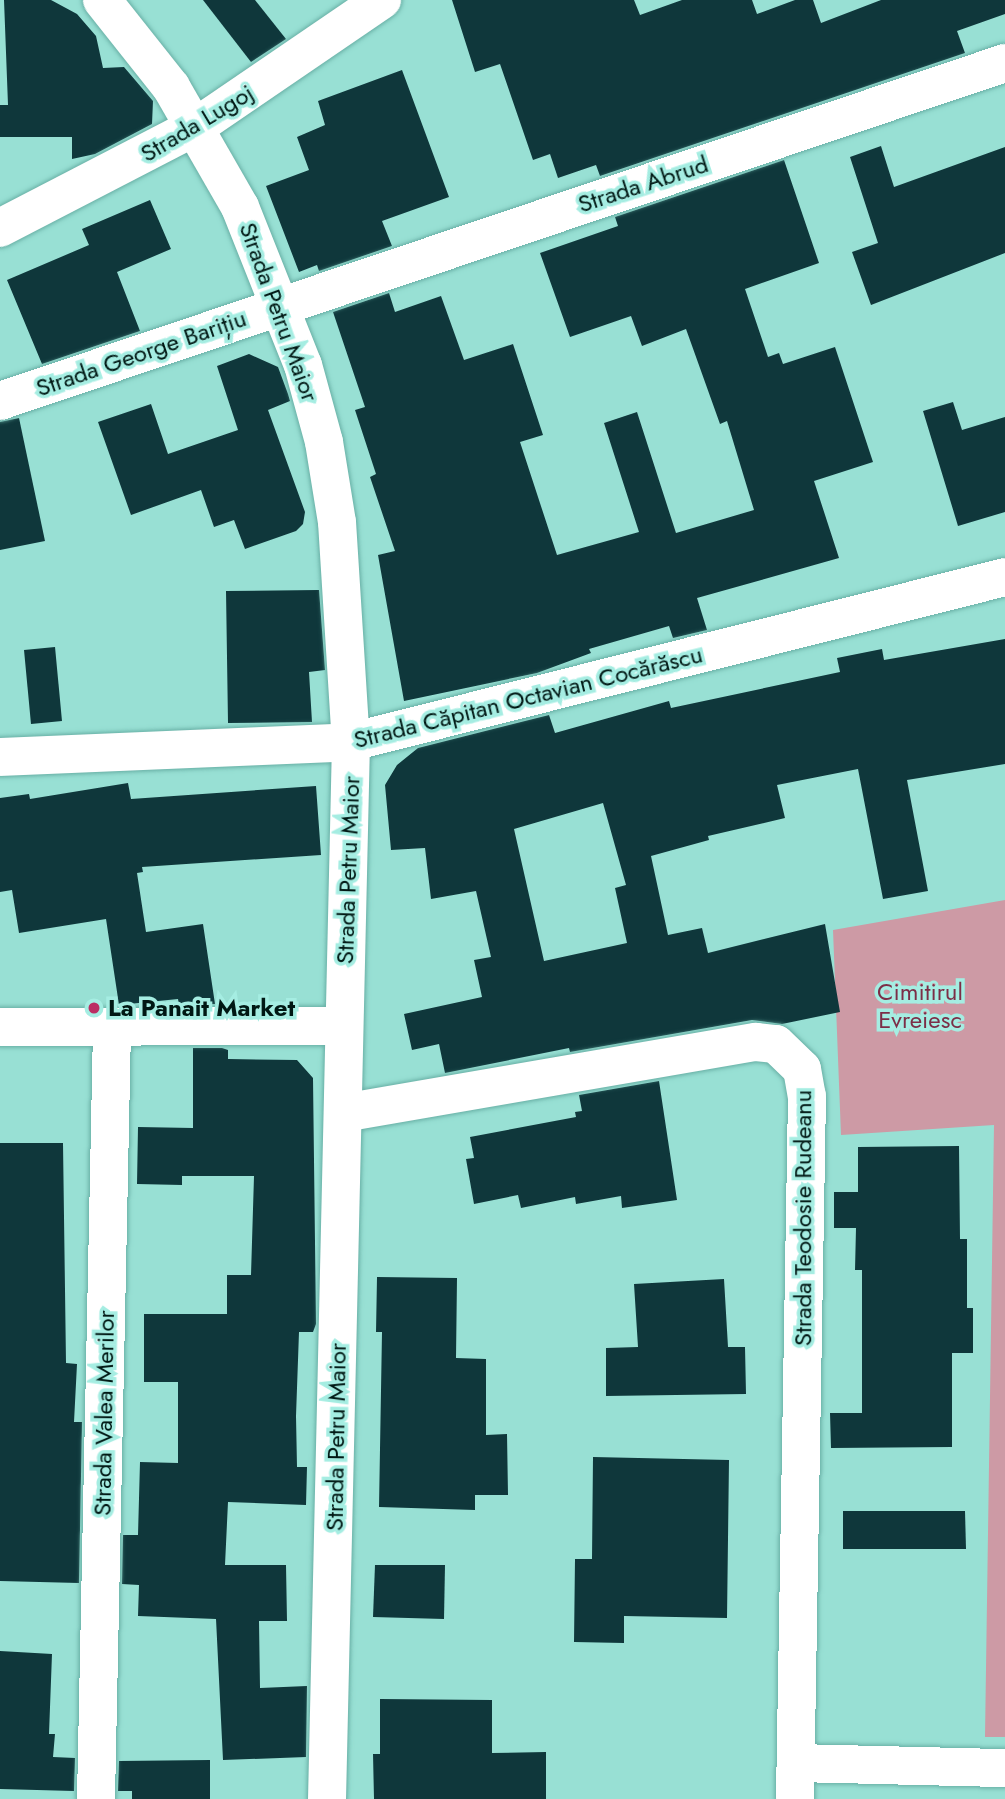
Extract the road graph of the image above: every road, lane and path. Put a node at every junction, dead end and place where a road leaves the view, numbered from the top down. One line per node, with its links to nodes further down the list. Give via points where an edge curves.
1 (102, 0): 4 (street, Strada Petru Maior)
2 (382, 0): 4 (street, Strada Lugoj)
3 (1005, 63): 6 (street, Strada Abrud)
4 (197, 126): 5 (street, Strada Lugoj); 6 (street, Strada Petru Maior, via 240,207)
5 (0, 228)
6 (281, 304): 7 (street, Strada George Barițiu); 9 (street, Strada Petru Maior, via 324,442 344,591)
7 (0, 401)
8 (1005, 577): 9 (street, Strada Căpitan Octavian Cocărăscu)
9 (351, 742): 10 (street, Strada Căpitan Octavian Cocărăscu); 11 (street, Strada Petru Maior)
10 (0, 757)
11 (343, 1026): 13 (street); 14 (street, Strada Petru Maior)
12 (0, 1027): 13 (street)
13 (112, 1027): 17 (street, Strada Valea Merilor)
14 (343, 1113): 16 (street, Strada Teodosie Rudeanu, via 756,1042 776,1044 802,1069 807,1096); 18 (street, Strada Petru Maior)
15 (1005, 1768): 16 (street)
16 (795, 1781)
17 (96, 1799)
18 (327, 1799)

